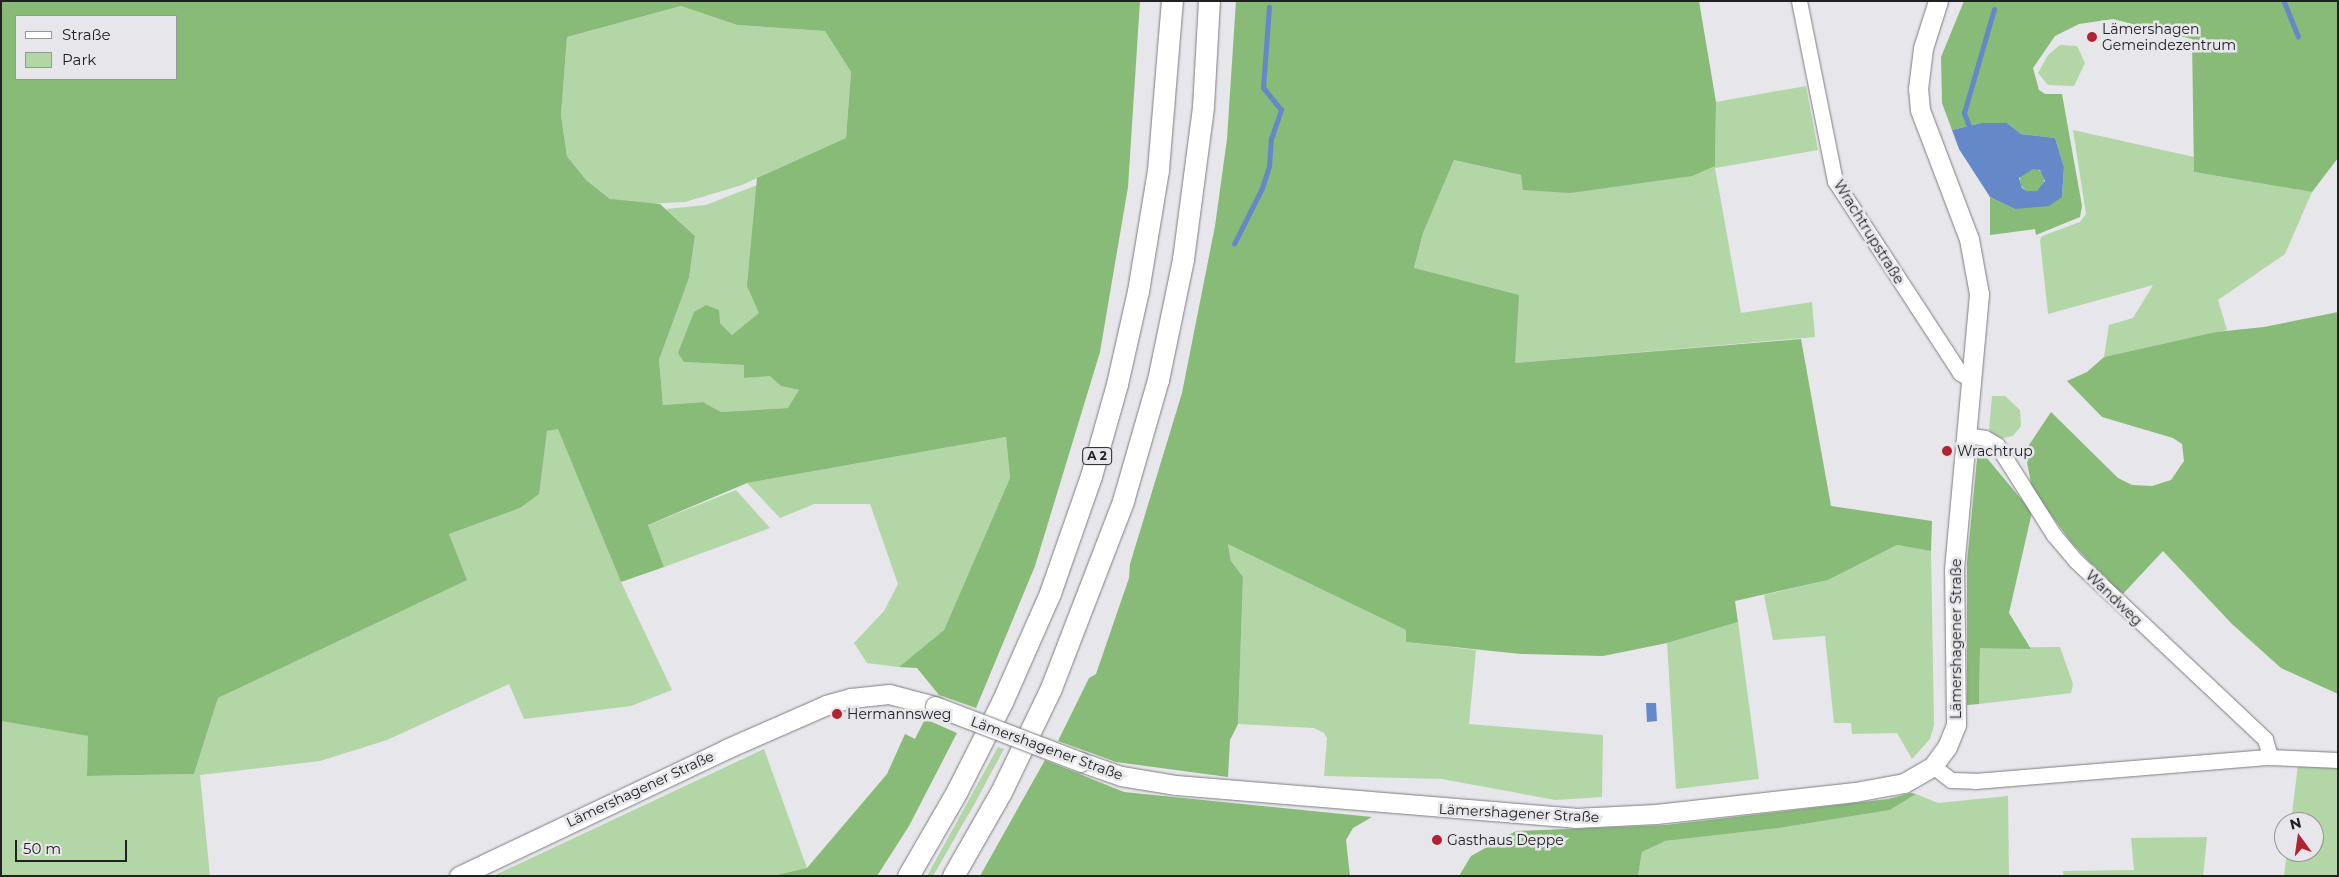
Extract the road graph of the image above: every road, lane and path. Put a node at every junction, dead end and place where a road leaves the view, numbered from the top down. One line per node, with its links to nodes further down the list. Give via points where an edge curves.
1 (1172, 1): 11 (highway, A 2, via 1158,170 1138,291 1117,384 1091,476 1050,593 1002,702 957,791)
2 (1209, 1): 12 (highway, via 1203,107 1183,259 1158,380 1123,501 1052,688 1001,792)
3 (1799, 1): 5 (street, Wrachtrupstraße, via 1836,180 1960,373)
4 (1938, 1): 5 (main road, Lämershagener Straße, via 1922,48 1919,96 1926,131 1965,226 1975,264 1979,294)
5 (1973, 381): 6 (main road, Lämershagener Straße)
6 (1967, 435): 7 (street, Wandweg, via 1985,438 1997,445 2054,535 2076,561 2265,739); 9 (main road, Lämershagener Straße, via 1954,584 1956,725 1947,747)
7 (2270, 756): 8 (street); 9 (street, via 1975,782 1951,780)
8 (2338, 760)
9 (1933, 766): 10 (main road, Lämershagener Straße, bridge, via 1904,783 1864,790 1656,814 1575,818 1176,785 1121,776 935,706 889,694 851,698 826,706 726,749)
10 (459, 876)
11 (908, 876)
12 (953, 876)

